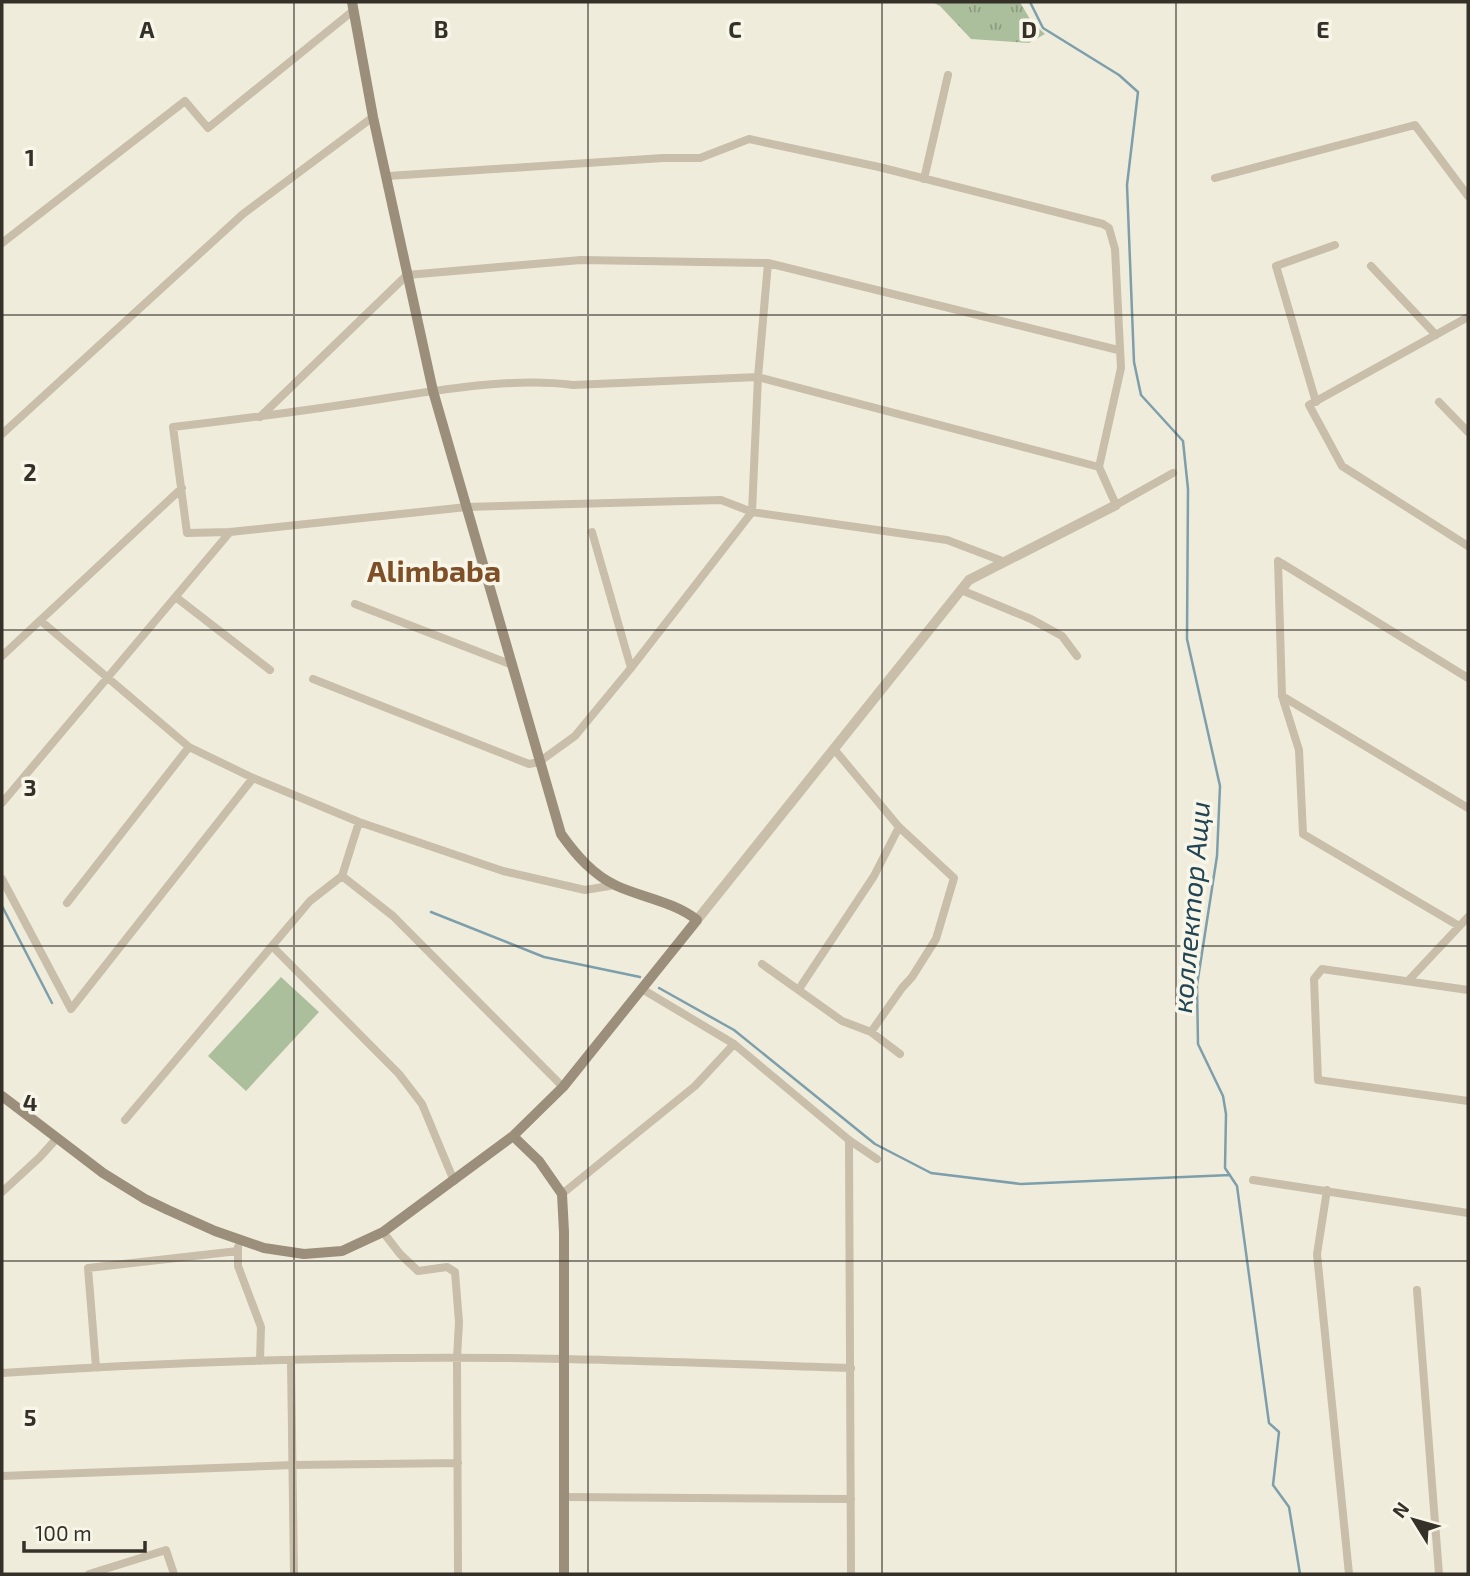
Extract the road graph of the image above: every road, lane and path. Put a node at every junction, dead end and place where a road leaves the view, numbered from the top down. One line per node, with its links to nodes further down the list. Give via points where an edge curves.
1 (353, 6): 3 (main road); 8 (street, via 208,128 185,101)
2 (948, 75): 5 (street)
3 (373, 117): 4 (main road); 22 (street, via 243,214)
4 (388, 176): 5 (street, via 700,158 749,139); 12 (main road)
5 (924, 178): 15 (street, via 1109,228 1115,249)
6 (1215, 178): 7 (street, via 1415,124)
7 (1468, 196)
8 (2, 243)
9 (1335, 245): 18 (street, via 1276,266)
10 (768, 263): 12 (street, via 582,260); 15 (street); 16 (street)
11 (1371, 266): 14 (street)
12 (407, 275): 17 (main road); 20 (street)
13 (1468, 317): 14 (street)
14 (1436, 335): 18 (street)
15 (1118, 351): 23 (street, via 1121,368)
16 (758, 377): 17 (street, via 572,385 544,381); 23 (street); 28 (street)
17 (433, 391): 20 (street); 27 (main road)
18 (1316, 401): 31 (street, via 1309,405 1342,466)
19 (1439, 402): 21 (street)
20 (260, 418): 25 (street, via 173,427)
21 (1468, 432)
22 (2, 434)
23 (1099, 467): 26 (street)
24 (1173, 473): 26 (street)
25 (181, 488): 30 (street, via 187,533); 36 (street)
26 (1116, 505): 32 (street)
27 (467, 507): 28 (street, via 722,500); 30 (street); 39 (main road)
28 (752, 512): 32 (street, via 947,540); 40 (street)
29 (592, 532): 40 (street)
30 (230, 533): 34 (street)
31 (1468, 546)
32 (1005, 562): 33 (street, via 969,580)
33 (961, 590): 38 (street, via 1031,618 1062,636); 47 (street)
34 (177, 598): 41 (street); 42 (street)
35 (355, 604): 39 (street)
36 (41, 621): 37 (street); 42 (street)
37 (2, 656)
38 (1077, 656)
39 (510, 664): 48 (main road)
40 (631, 668): 48 (street, via 575,736)
41 (270, 670)
42 (106, 678): 46 (street); 50 (street)
43 (1468, 678): 45 (street, via 1278,561)
44 (313, 679): 48 (street, via 529,764)
45 (1282, 696): 51 (street); 60 (street, via 1299,750 1303,834)
46 (189, 747): 49 (street); 57 (street)
47 (834, 749): 53 (street); 59 (street)
48 (539, 762): 56 (main road, via 561,834 582,862)
49 (253, 778): 52 (street); 55 (street, via 71,1009)
50 (2, 803)
51 (1468, 808)
52 (359, 822): 54 (street); 56 (street, via 503,871 584,890)
53 (899, 827): 65 (street, via 874,876); 67 (street, via 954,878 936,939)
54 (342, 876): 61 (street, via 310,901); 70 (street, via 393,916)
55 (2, 879)
56 (615, 885): 59 (main road, via 685,910)
57 (67, 903)
58 (1468, 917): 60 (street)
59 (697, 920): 64 (main road)
60 (1459, 926): 63 (street)
61 (273, 947): 73 (street); 79 (street, via 422,1104)
62 (762, 964): 65 (street)
63 (1408, 981): 66 (street); 72 (street, via 1322,969 1314,979 1318,1080)
64 (642, 989): 68 (street); 70 (main road)
65 (799, 989): 67 (street, via 842,1021)
66 (1468, 990)
67 (871, 1032): 69 (street)
68 (734, 1044): 76 (street); 82 (street, via 695,1086)
69 (900, 1054)
70 (563, 1087): 74 (main road)
71 (2, 1096): 75 (main road)
72 (1468, 1101)
73 (125, 1119)
74 (513, 1136): 79 (main road); 82 (main road, via 539,1161)
75 (57, 1138): 81 (street); 85 (main road, via 145,1199)
76 (849, 1140): 77 (street); 92 (street)
77 (877, 1159)
78 (1253, 1180): 80 (street)
79 (454, 1181): 84 (main road)
80 (1327, 1190): 83 (street); 105 (street, via 1317,1254)
81 (2, 1192)
82 (562, 1194): 88 (main road)
83 (1468, 1213)
84 (383, 1232): 85 (main road, via 350,1249 319,1254); 87 (street, via 418,1271 447,1267 455,1272)
85 (238, 1245): 89 (street, via 239,1266 261,1327); 91 (street, via 88,1268)
86 (1417, 1290): 106 (street)
87 (457, 1358): 88 (street); 90 (street); 94 (street)
88 (564, 1359): 92 (street); 97 (main road)
89 (260, 1361): 90 (street); 91 (street)
90 (291, 1361): 95 (street)
91 (96, 1367): 93 (street)
92 (851, 1368): 98 (street)
93 (2, 1373)
94 (458, 1463): 95 (street); 102 (street)
95 (293, 1465): 96 (street); 101 (street)
96 (2, 1476)
97 (564, 1497): 98 (street); 103 (main road)
98 (851, 1499): 104 (street)
99 (89, 1574): 100 (street, via 166,1550)
100 (174, 1574)
101 (294, 1574)
102 (458, 1574)
103 (564, 1574)
104 (851, 1574)
105 (1349, 1574)
106 (1439, 1574)

